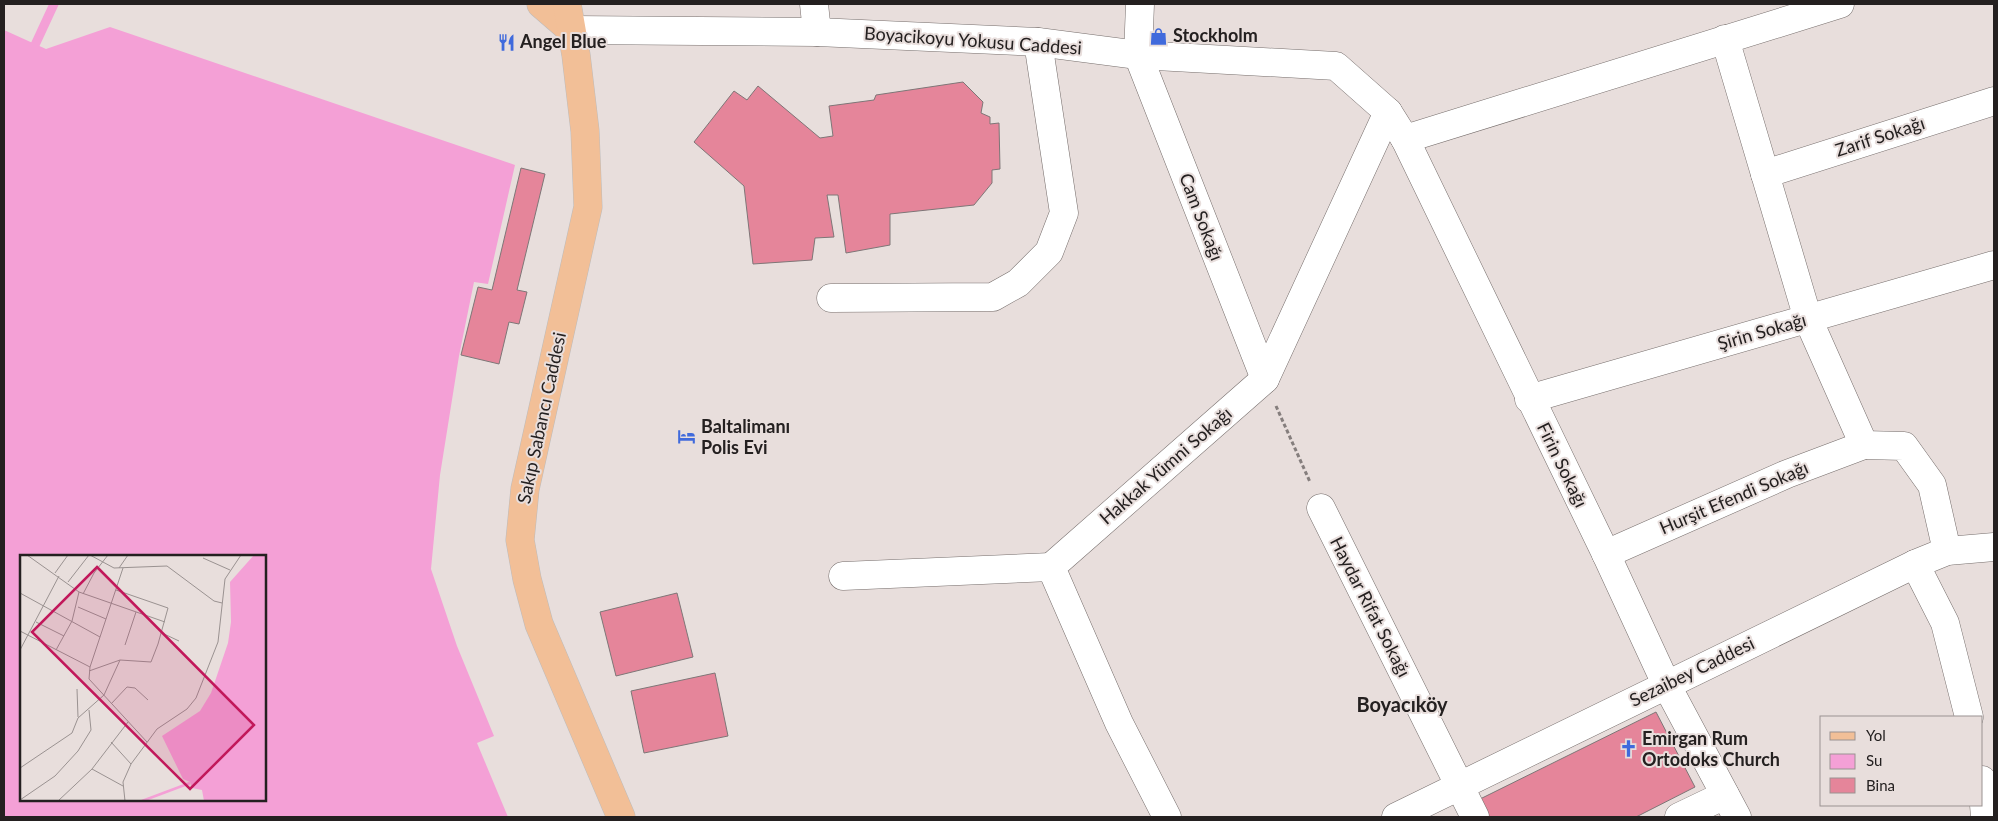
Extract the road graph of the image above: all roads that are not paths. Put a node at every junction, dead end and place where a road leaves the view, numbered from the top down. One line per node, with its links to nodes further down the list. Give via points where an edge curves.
1 (541, 4): 5 (main road)
2 (814, 4): 6 (street)
3 (1140, 4): 9 (street)
4 (1840, 4): 7 (street)
5 (569, 17): 6 (street, Boyacikoyu Yokusu Caddesi); 33 (main road, Sakıp Sabancı Caddesi, via 585,131 588,207 527,480 520,540 539,624)
6 (817, 32): 8 (street, Boyacikoyu Yokusu Caddesi)
7 (1725, 39): 12 (street); 13 (street)
8 (1038, 42): 9 (street, Boyacikoyu Yokusu Caddesi); 15 (street, via 1064,213 1049,252 1018,283 993,297)
9 (1138, 55): 11 (street, Boyacikoyu Yokusu Caddesi, via 1336,66); 17 (street, Cam Sokağı)
10 (1994, 101): 13 (street, Zarif Sokağı)
11 (1388, 112): 12 (street, Firin Sokağı); 17 (street, Hakkak Yümni Sokağı)
12 (1405, 140): 18 (street, Firin Sokağı)
13 (1765, 174): 16 (street)
14 (1994, 265): 16 (street, Şirin Sokağı)
15 (831, 298)
16 (1808, 319): 18 (street, Şirin Sokağı); 19 (street)
17 (1265, 380): 25 (street, Hakkak Yümni Sokağı)
18 (1529, 399): 23 (street, Firin Sokağı)
19 (1864, 445): 22 (street, via 1904,446 1932,485); 23 (street, Hurşit Efendi Sokağı, via 1787,474)
20 (1321, 508): 29 (street, Haydar Rifat Sokağı)
21 (1994, 547): 22 (street, Sezaibey Caddesi)
22 (1947, 551): 24 (street, Sezaibey Caddesi)
23 (1606, 554): 27 (street, Firin Sokağı)
24 (1915, 564): 27 (street, Sezaibey Caddesi); 28 (street, via 1945,623)
25 (1051, 567): 26 (street); 32 (street, via 1118,723)
26 (843, 576)
27 (1666, 684): 29 (street, Sezaibey Caddesi); 31 (street, Firin Sokağı)
28 (1969, 716)
29 (1461, 785): 34 (street, Sezaibey Caddesi); 35 (street, Haydar Rifat Sokağı)
30 (1983, 792): 37 (street)
31 (1731, 806): 36 (street)
32 (1163, 816)
33 (621, 817)
34 (1396, 817)
35 (1475, 817)
36 (1679, 817)
37 (1985, 817)

